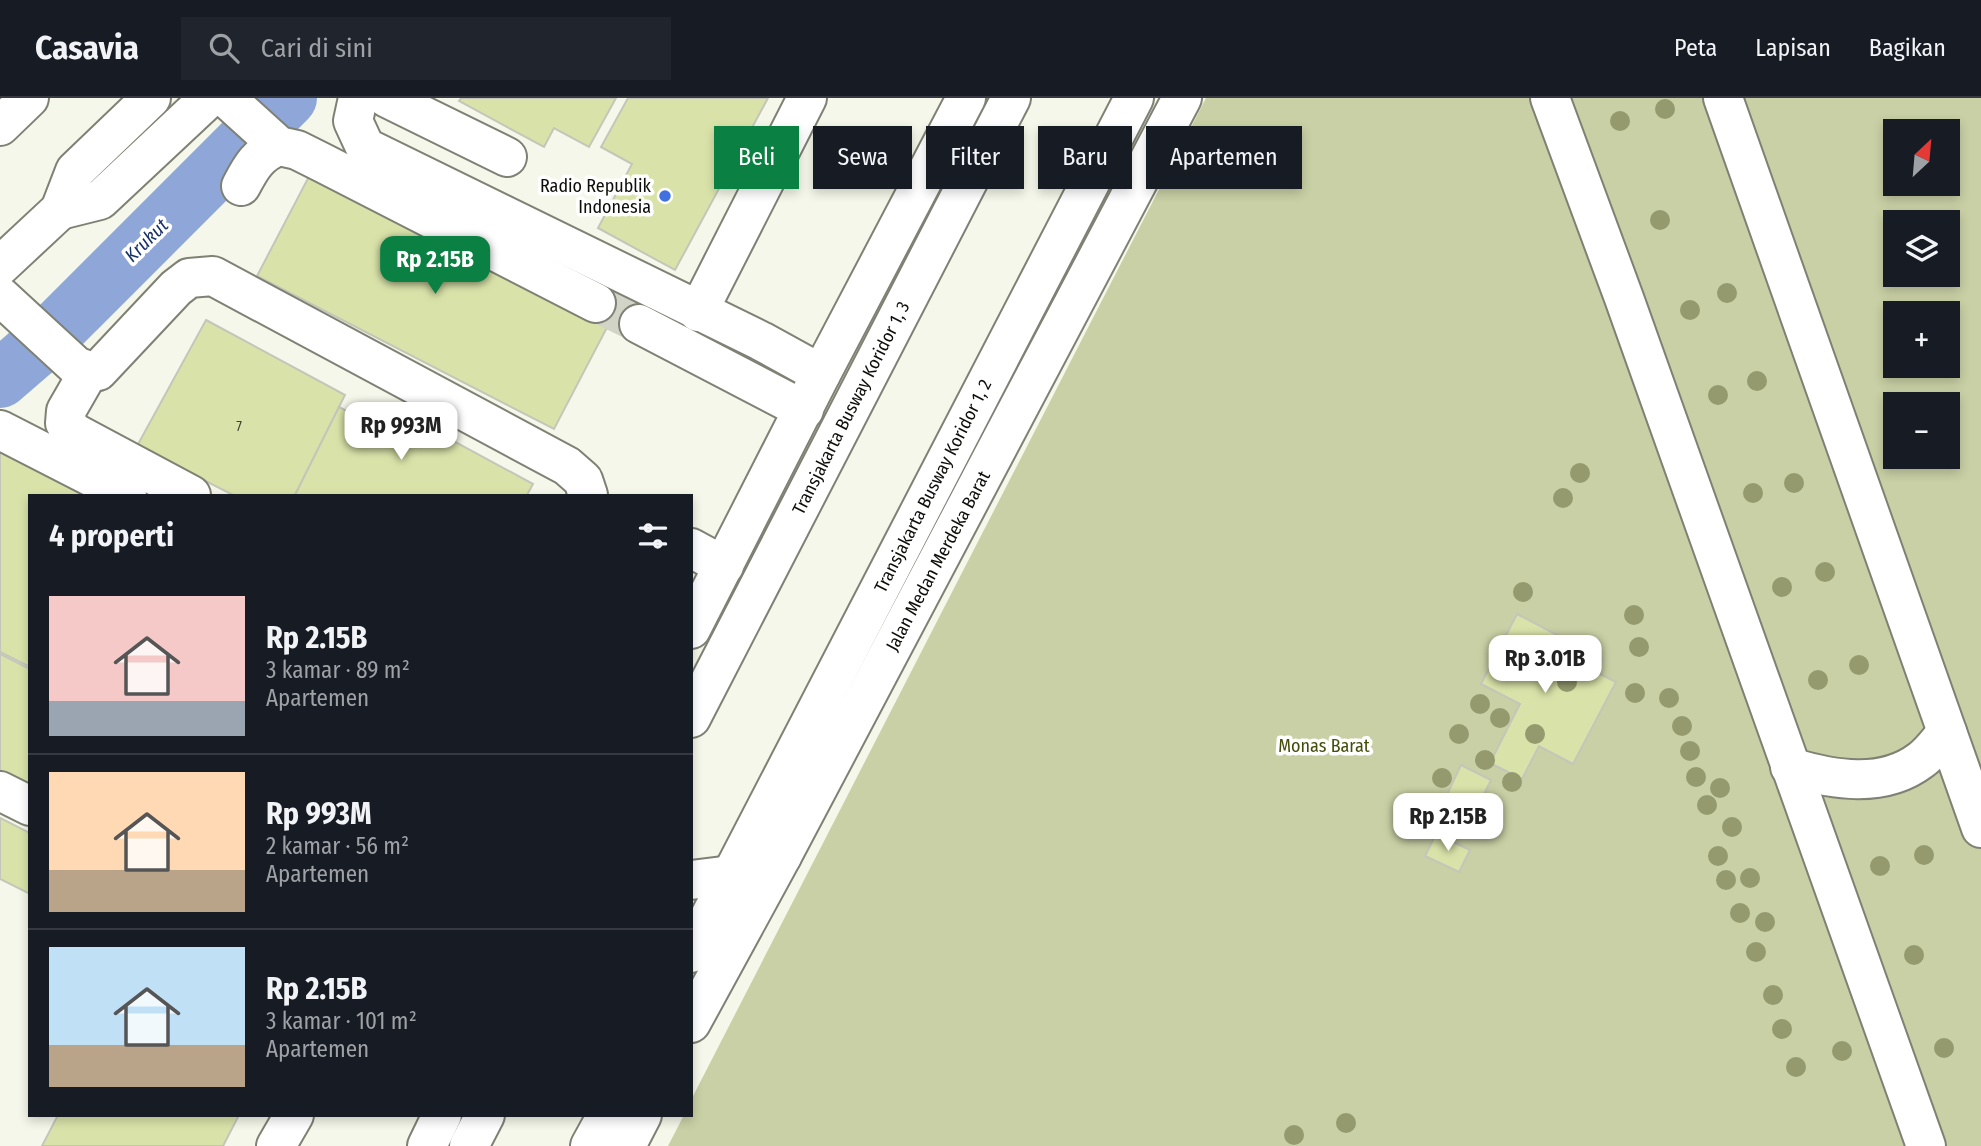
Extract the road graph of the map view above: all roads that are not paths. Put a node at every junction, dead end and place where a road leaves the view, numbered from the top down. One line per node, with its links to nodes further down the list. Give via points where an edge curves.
1 (29, 98): 13 (main road)
2 (150, 98): 17 (main road, via 75,171)
3 (358, 98): 21 (main road, via 353,121 365,147)
4 (387, 98): 15 (main road)
5 (807, 98): 21 (main road)
6 (966, 98): 24 (main road)
7 (1011, 98): 33 (main road, Transjakarta Busway Koridor 1, 3)
8 (1134, 98): 40 (main road, Transjakarta Busway Koridor 1, 2)
9 (1182, 98): 39 (main road, Jalan Medan Merdeka Barat)
10 (1550, 98): 35 (main road)
11 (1723, 98): 34 (main road)
12 (221, 99): 14 (main road); 17 (main road, via 100,200)
13 (0, 126)
14 (270, 139): 16 (main road); 20 (main road)
15 (507, 157)
16 (241, 186)
17 (60, 211): 18 (main road)
18 (0, 266)
19 (5, 300): 23 (main road, via 76,366)
20 (596, 303)
21 (698, 312): 24 (main road)
22 (639, 324): 25 (main road)
23 (89, 371): 28 (main road, via 66,411 65,423 75,433); 29 (main road, via 98,371 189,278 213,276 567,466)
24 (821, 373): 25 (main road)
25 (804, 410): 31 (main road)
26 (0, 430): 27 (main road)
27 (125, 494)
28 (189, 494)
29 (590, 494)
30 (693, 549): 31 (main road)
31 (724, 566): 32 (main road)
32 (693, 625)
33 (693, 714)
34 (1947, 732): 35 (main road, via 1921,761 1892,775 1853,780); 38 (main road)
35 (1790, 767): 54 (main road)
36 (0, 791): 37 (main road)
37 (28, 805)
38 (1981, 828)
39 (782, 856): 40 (main road); 43 (main road, Jalan Medan Merdeka Barat)
40 (731, 875): 41 (main road); 42 (main road, Transjakarta Busway Koridor 1, 2)
41 (693, 880)
42 (693, 949)
43 (693, 1019)
44 (293, 1117): 49 (main road)
45 (442, 1117): 50 (main road)
46 (484, 1117): 51 (main road)
47 (606, 1117): 52 (main road)
48 (641, 1117): 53 (main road)
49 (276, 1146)
50 (427, 1146)
51 (469, 1146)
52 (590, 1146)
53 (626, 1146)
54 (1926, 1146)

